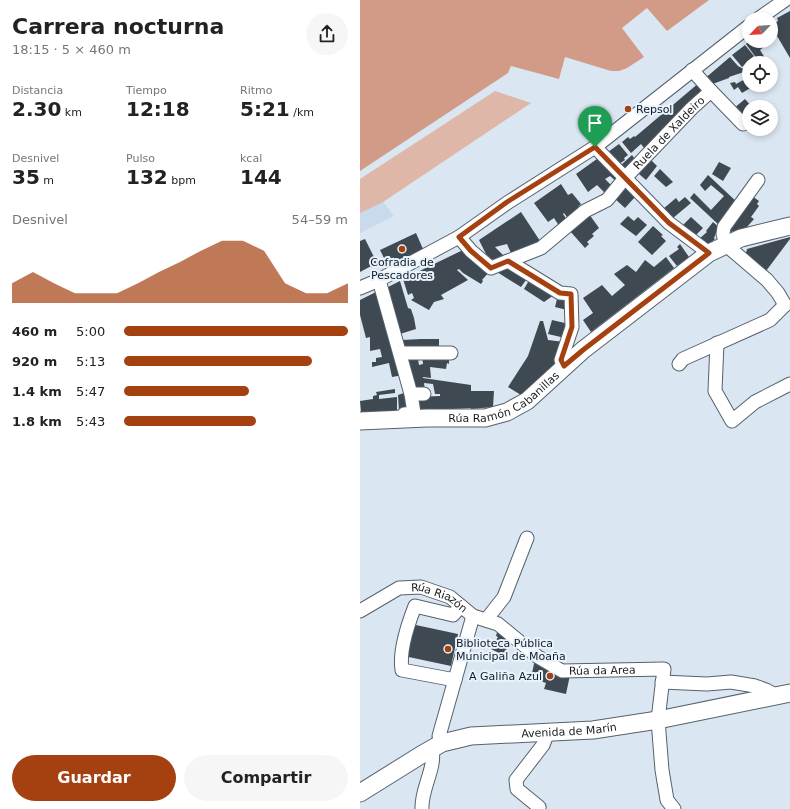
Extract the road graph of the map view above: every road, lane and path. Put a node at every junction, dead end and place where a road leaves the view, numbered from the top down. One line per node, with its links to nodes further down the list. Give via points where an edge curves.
1 (785, 0): 2 (street)
2 (768, 12)
3 (742, 31): 4 (street)
4 (692, 70): 5 (street, Ruela de Xaldeiro); 7 (street)
5 (711, 92): 6 (street); 8 (street, Ruela de Xaldeiro, via 692,108)
6 (742, 123)
7 (595, 147): 8 (street); 11 (street, via 507,202)
8 (625, 178): 13 (street, via 669,223); 14 (street, Ruela de Xaldeiro, via 607,200 585,210 541,248)
9 (758, 180): 12 (street, via 724,227)
10 (790, 226): 12 (main road, Rúa Ramón Cabanillas, via 742,238)
11 (459, 237): 14 (street, Ruela de Xaldeiro, via 491,268); 15 (street)
12 (726, 245): 13 (main road, Rúa Ramón Cabanillas); 17 (street, via 767,280)
13 (709, 253): 22 (main road, Rúa Ramón Cabanillas)
14 (508, 261): 22 (street, via 560,293 571,294 572,327 561,360)
15 (379, 280): 16 (street); 19 (street)
16 (360, 288)
17 (788, 305): 18 (street, via 770,320)
18 (718, 344): 21 (street, via 683,359); 23 (street, via 715,391 732,421 755,402)
19 (400, 353): 20 (street); 24 (street)
20 (451, 353)
21 (679, 364)
22 (564, 366): 26 (main road, Rúa Ramón Cabanillas, via 527,401 507,412 485,418)
23 (790, 384)
24 (411, 394): 25 (street); 26 (street, via 414,413 404,414)
25 (424, 394)
26 (404, 420): 27 (main road, Rúa Ramón Cabanillas)
27 (360, 421)
28 (527, 538): 32 (street, via 504,597)
29 (461, 606): 30 (street, Rúa Riazón, via 450,597 421,587 399,588); 31 (street, Rúa Riazón); 33 (street, via 454,615 415,606 408,623 401,663 402,670)
30 (360, 612)
31 (473, 616): 32 (street, Rúa da Area); 33 (street)
32 (486, 620): 34 (street, Rúa da Area, via 498,624 538,657 562,671 664,669)
33 (455, 680): 38 (street)
34 (662, 682): 35 (street, via 731,682); 36 (street, Rúa da Area)
35 (784, 694): 36 (main road, Avenida de Marín)
36 (658, 720): 37 (main road, Avenida de Marín, via 593,730); 42 (street, Rúa da Area, via 667,800)
37 (548, 732): 38 (main road, Avenida de Marín, via 471,736); 40 (street, via 543,745 516,780 517,789)
38 (437, 746): 39 (main road, Avenida de Marín); 41 (street, via 422,800)
39 (360, 794)
40 (541, 808)
41 (422, 809)
42 (674, 809)

